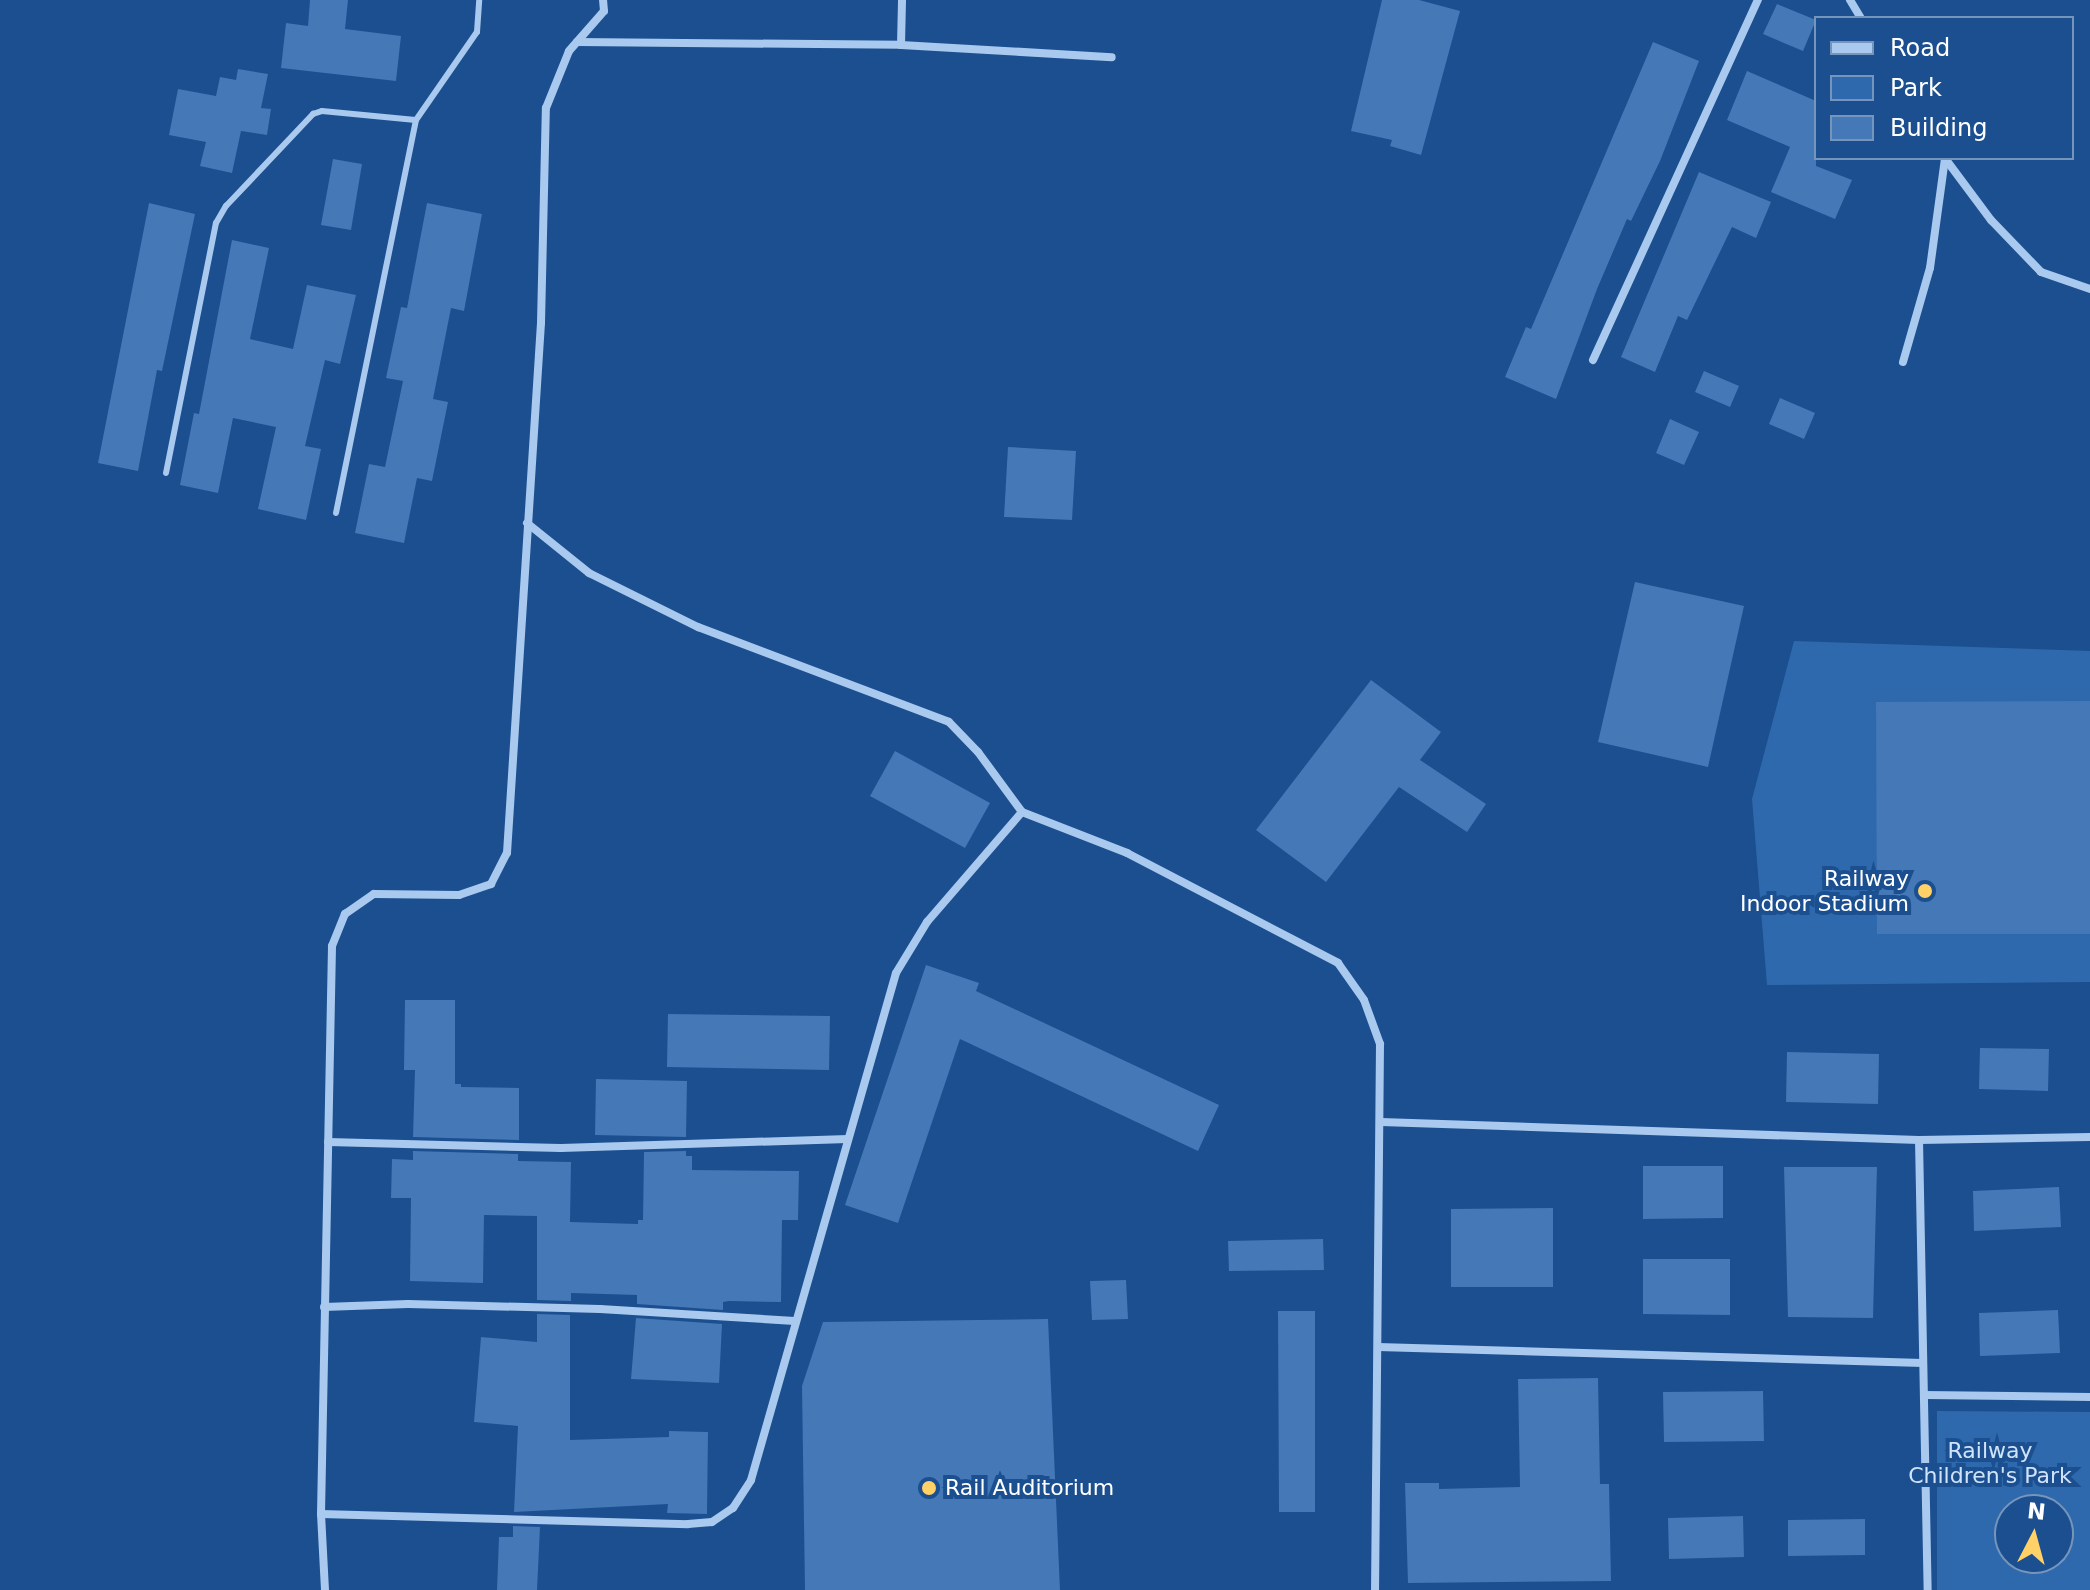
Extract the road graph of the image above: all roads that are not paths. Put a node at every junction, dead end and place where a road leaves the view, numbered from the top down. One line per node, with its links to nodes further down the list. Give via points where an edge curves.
1 (479, 0): 8 (lane, via 477,32)
2 (603, 0): 5 (street, via 604,11)
3 (902, 0): 6 (street)
4 (1758, 0): 12 (street)
5 (577, 42): 6 (street); 16 (street, via 546,108 541,323)
6 (901, 45): 7 (street)
7 (1112, 57)
8 (416, 120): 14 (lane, via 313,114 226,206 216,223); 15 (lane)
9 (1946, 160): 13 (street, via 1930,268)
10 (1947, 160): 11 (street, via 1991,220 2041,272)
11 (2090, 289)
12 (1593, 360)
13 (1903, 362)
14 (166, 473)
15 (336, 513)
16 (527, 523): 17 (street, via 589,573 698,627 949,722); 22 (street, via 507,853 491,884 459,895 374,894 345,914 332,946)
17 (1022, 812): 18 (street, via 1127,853 1338,963 1364,1000 1380,1044); 20 (street, via 927,922 896,973)
18 (1381, 1122): 21 (street); 25 (street)
19 (2090, 1137): 21 (street)
20 (848, 1139): 22 (street, via 561,1148); 24 (street)
21 (1919, 1140): 26 (street)
22 (328, 1142): 23 (street)
23 (324, 1307): 24 (street, via 600,1309); 29 (street)
24 (795, 1321): 29 (street, via 751,1480 733,1508 712,1522)
25 (1378, 1347): 26 (street); 31 (street)
26 (1923, 1363): 27 (street)
27 (1924, 1395): 28 (street); 32 (street)
28 (2090, 1397)
29 (321, 1514): 30 (street)
30 (325, 1590)
31 (1375, 1590)
32 (1928, 1590)

